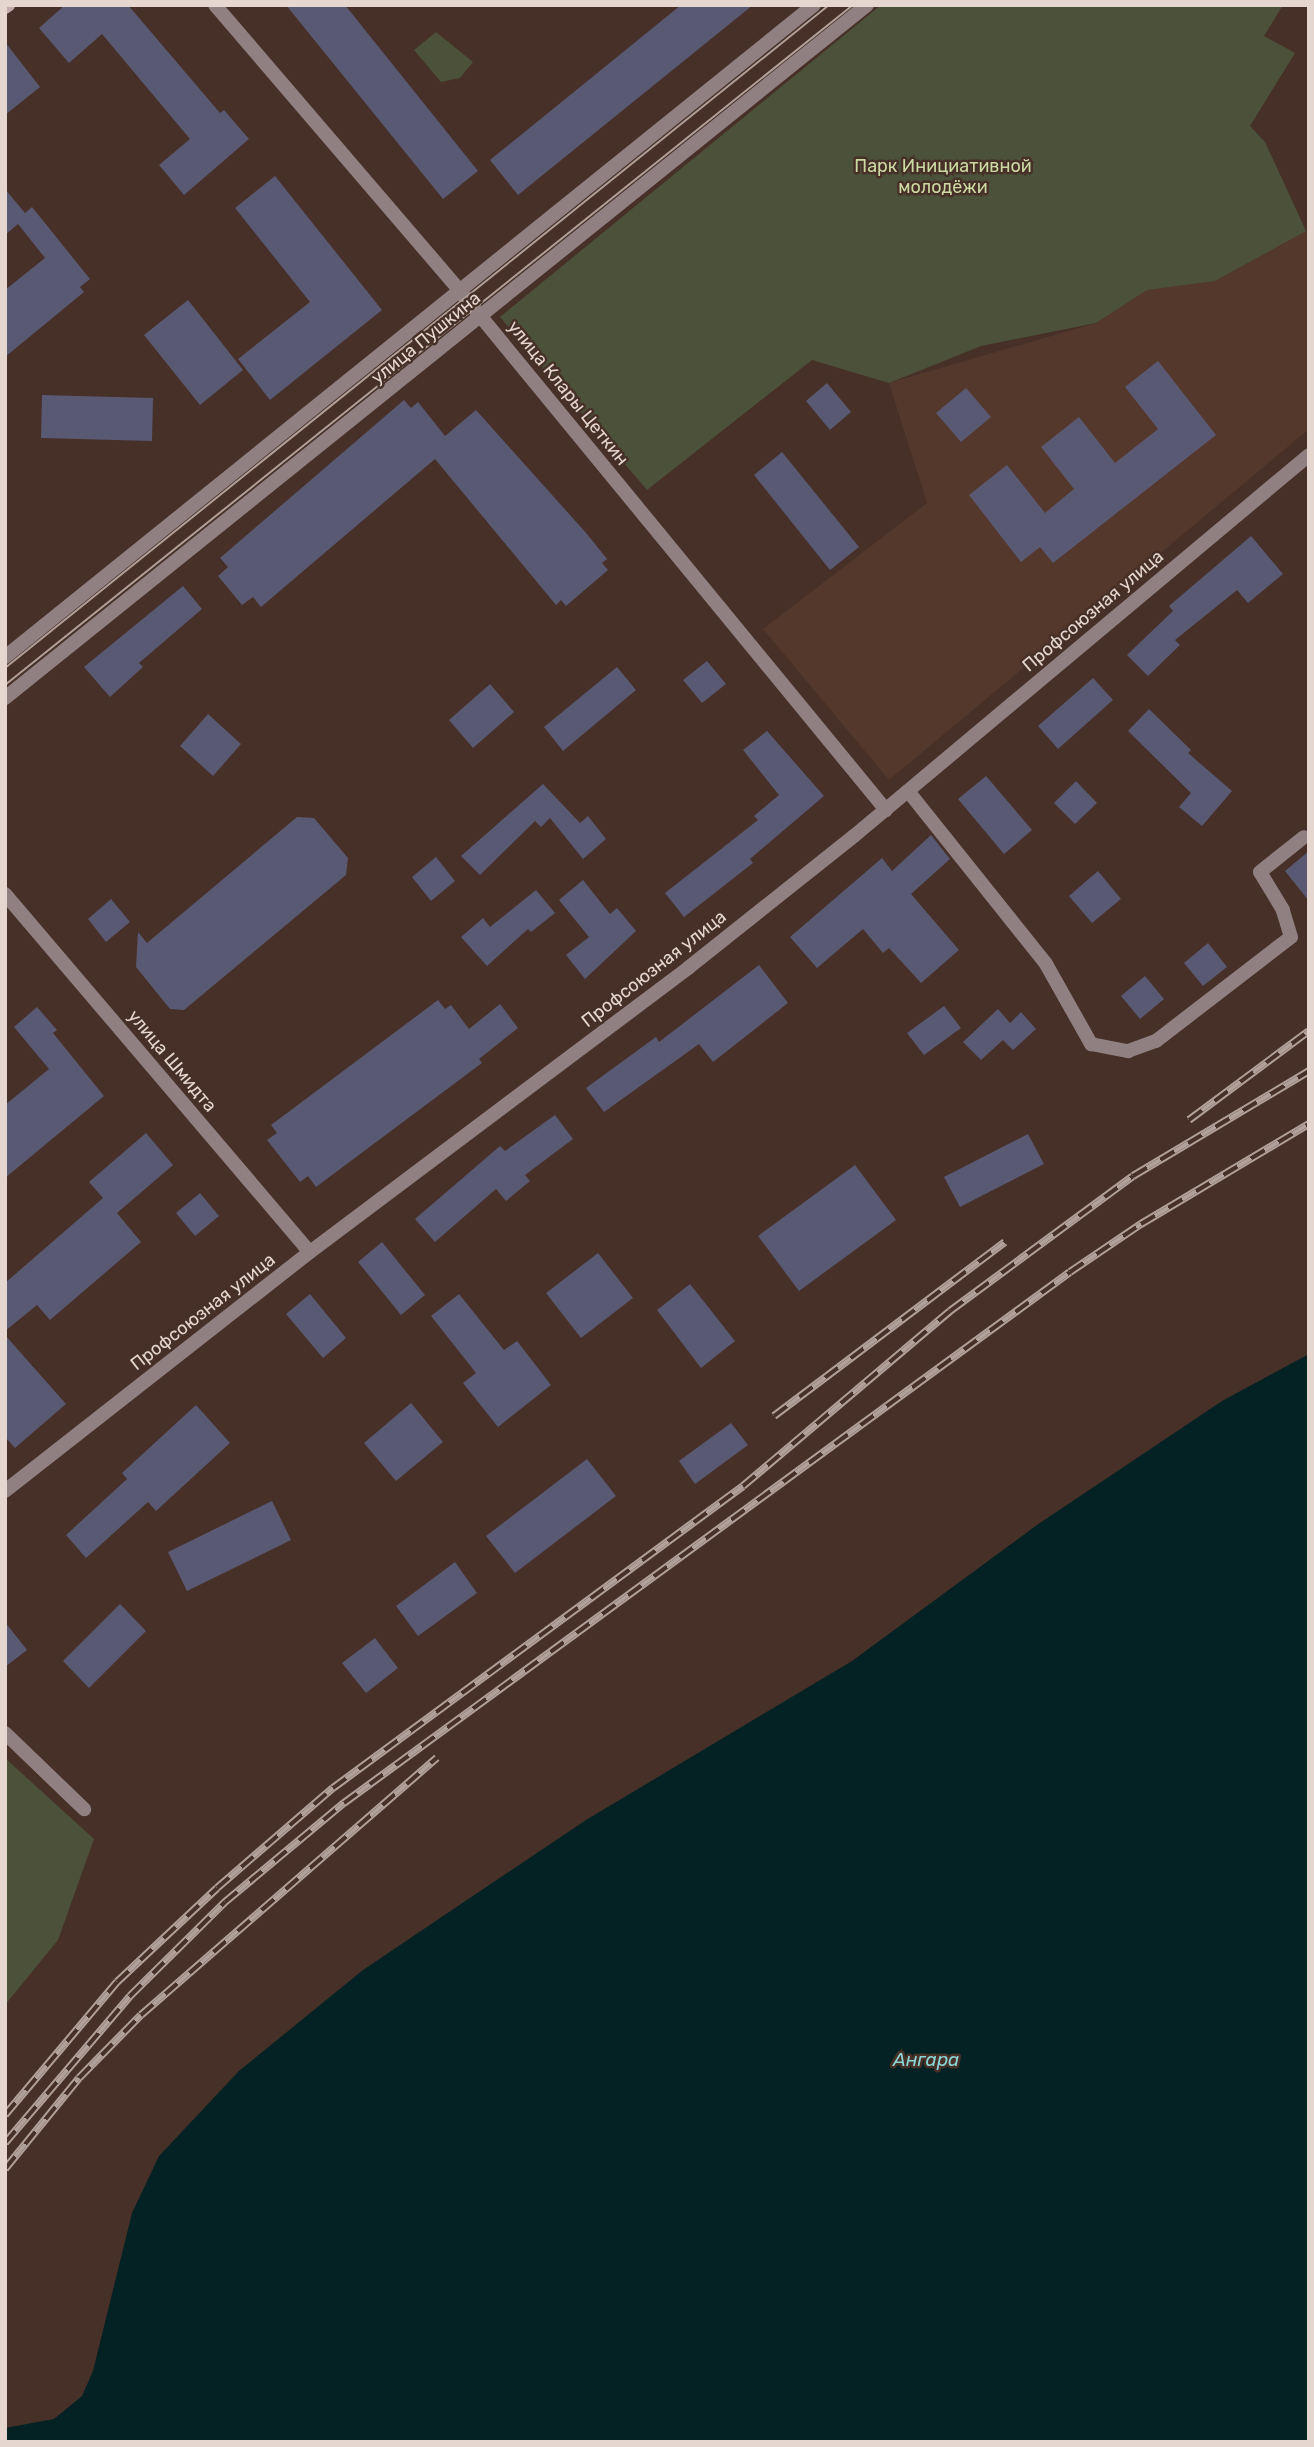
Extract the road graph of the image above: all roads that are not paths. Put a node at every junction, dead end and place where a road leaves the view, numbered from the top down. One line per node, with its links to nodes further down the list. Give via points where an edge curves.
1 (215, 5): 4 (street, улица Клары Цеткин)
2 (814, 5): 4 (street, улица Пушкина)
3 (867, 5): 5 (street, улица Пушкина)
4 (459, 290): 5 (street, улица Клары Цеткин); 7 (street, улица Пушкина)
5 (482, 318): 8 (street, улица Пушкина); 10 (street, улица Клары Цеткин)
6 (1309, 455): 9 (street, Профсоюзная улица)
7 (5, 657)
8 (5, 698)
9 (908, 790): 10 (street, Профсоюзная улица); 11 (street, via 1046,964 1070,1014 1091,1044 1128,1051 1156,1041 1291,937 1283,909 1260,872)
10 (886, 810): 13 (street, Профсоюзная улица, via 677,976)
11 (1304, 837)
12 (5, 894): 13 (street, улица Шмидта)
13 (310, 1252): 14 (street, Профсоюзная улица)
14 (5, 1491)
15 (5, 1733): 16 (street)
16 (84, 1809)

